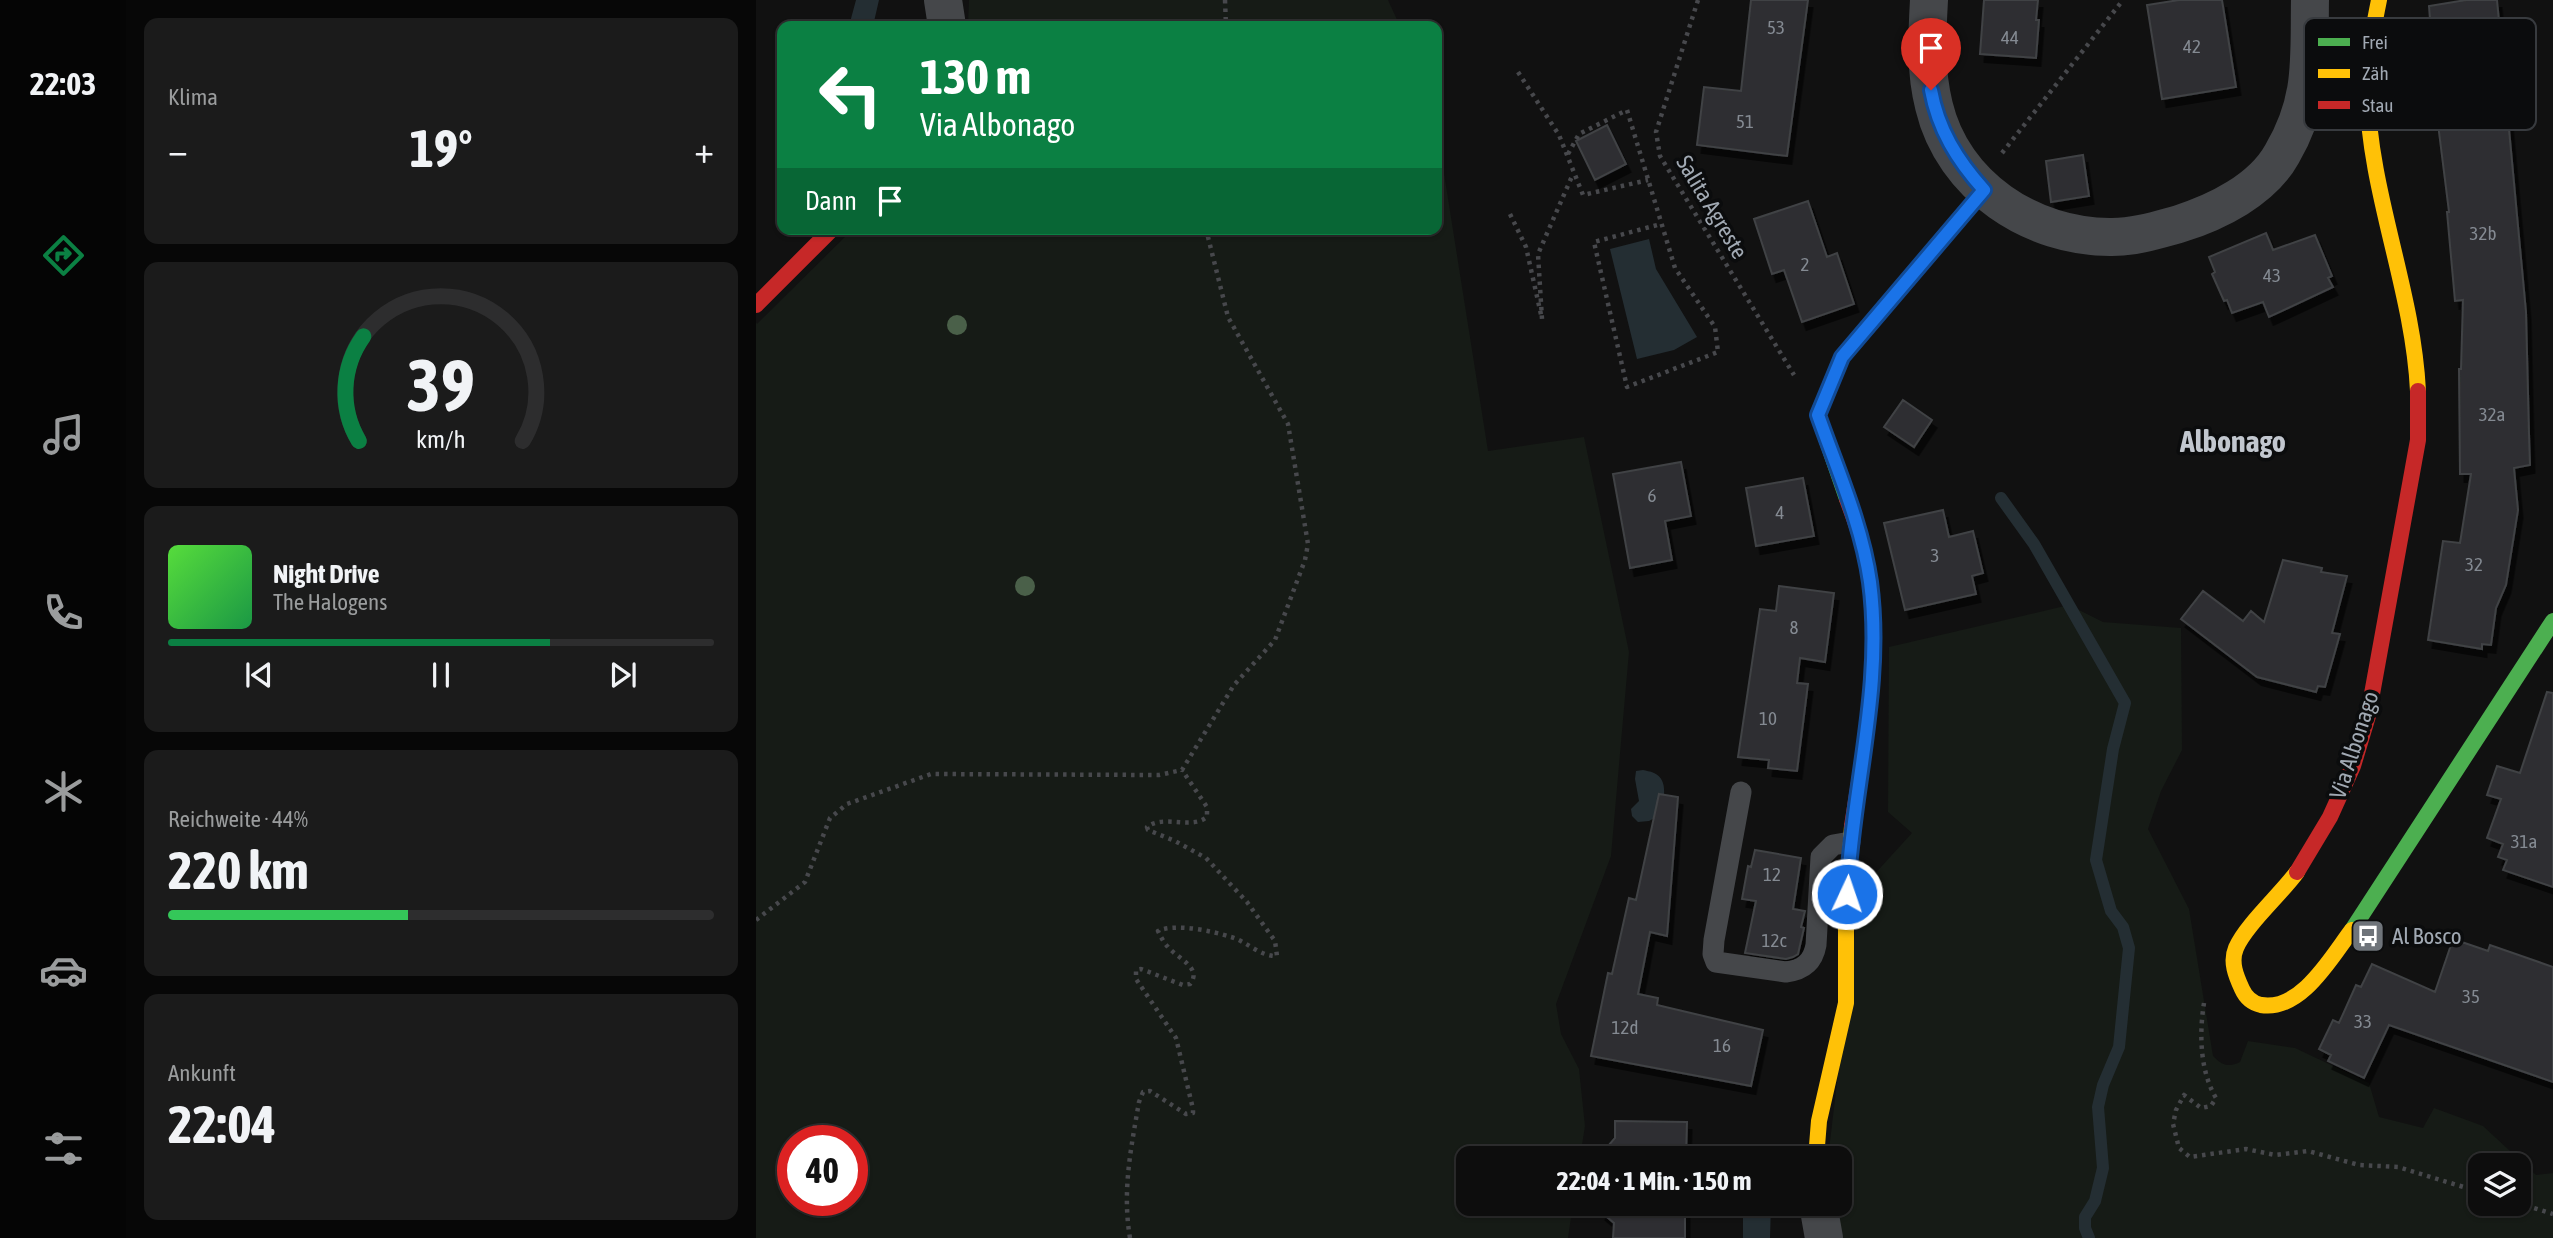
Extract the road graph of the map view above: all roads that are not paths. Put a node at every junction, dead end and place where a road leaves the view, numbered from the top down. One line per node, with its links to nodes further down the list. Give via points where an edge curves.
1 (943, 0): 7 (street)
2 (1929, 0): 10 (street, via 1926,46 1934,107 1959,162)
3 (2310, 0): 5 (street)
4 (2379, 0): 6 (street, Via Albonago)
5 (2310, 18)
6 (2375, 18)
7 (946, 21)
8 (2304, 106): 10 (street, via 2281,157 2259,182 2193,219 2147,233 2082,235 2046,226 2021,216)
9 (2371, 130): 13 (street, Via Albonago, via 2415,358 2418,440 2368,716 2353,766 2313,848 2236,948 2235,974 2245,996 2255,1004 2281,1004 2316,978 2362,916)
10 (1981, 186): 15 (street, via 1842,357 1818,415 1864,549 1871,597 1873,687)
11 (826, 235): 12 (street)
12 (756, 305)
13 (2553, 621)
14 (1741, 792): 15 (lane, via 1713,954 1708,960 1786,972 1807,964 1816,945 1821,857 1833,845)
15 (1850, 842): 16 (street, via 1846,1003)
16 (1817, 1146)
17 (1820, 1216): 18 (street)
18 (1824, 1238)

